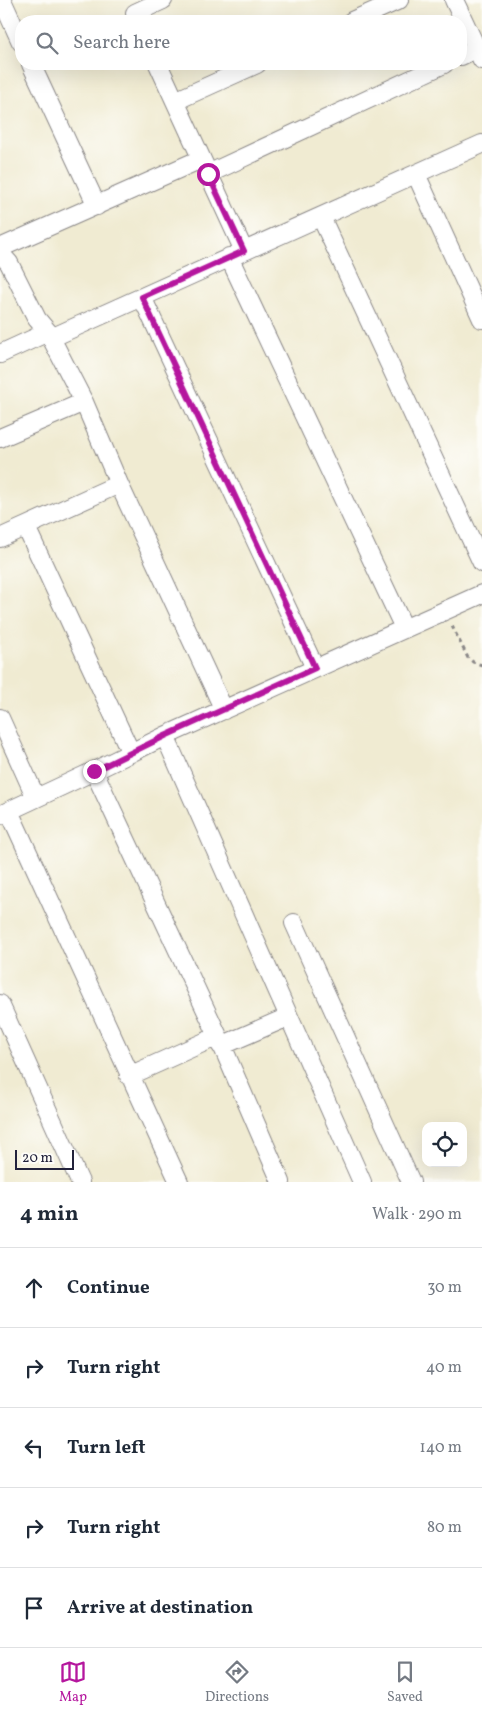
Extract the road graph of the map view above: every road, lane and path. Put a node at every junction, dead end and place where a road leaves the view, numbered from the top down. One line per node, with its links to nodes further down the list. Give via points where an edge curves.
1 (2, 0): 8 (street)
2 (163, 0): 5 (street)
3 (399, 0): 6 (street)
4 (454, 0): 7 (street)
5 (134, 11)
6 (365, 15)
7 (459, 15)
8 (15, 29)
9 (467, 38): 10 (street)
10 (473, 55)
11 (34, 70): 19 (street)
12 (161, 70): 15 (street)
13 (245, 70): 15 (street)
14 (430, 70): 17 (street)
15 (175, 101): 17 (street)
16 (482, 144): 18 (street)
17 (205, 166): 19 (street); 23 (street)
18 (416, 174): 20 (street); 25 (street)
19 (97, 206): 21 (street)
20 (321, 217): 23 (street); 33 (street)
21 (0, 248)
22 (0, 253): 26 (street)
23 (236, 254): 24 (street); 36 (street)
24 (142, 297): 26 (street); 38 (street)
25 (482, 319)
26 (50, 335): 27 (street); 28 (street)
27 (0, 354)
28 (84, 402): 29 (street); 30 (street)
29 (0, 438)
30 (119, 484): 31 (street); 39 (street)
31 (26, 527): 32 (street); 42 (street)
32 (0, 538)
33 (482, 563)
34 (482, 594): 35 (street)
35 (444, 610): 36 (street); 37 (path, via 468,658)
36 (404, 628): 38 (street)
37 (482, 665)
38 (315, 668): 39 (street)
39 (224, 710): 41 (street)
40 (0, 718): 44 (street)
41 (165, 736): 42 (street); 48 (street)
42 (131, 753): 43 (street)
43 (94, 771): 44 (street); 49 (street)
44 (36, 798): 45 (street)
45 (4, 813): 50 (street)
46 (294, 923): 55 (street)
47 (0, 1004): 51 (street)
48 (288, 1017): 49 (street); 54 (street)
49 (220, 1041): 50 (street); 53 (street)
50 (129, 1076): 52 (street)
51 (80, 1182)
52 (179, 1182)
53 (281, 1182)
54 (362, 1182)
55 (411, 1182)

